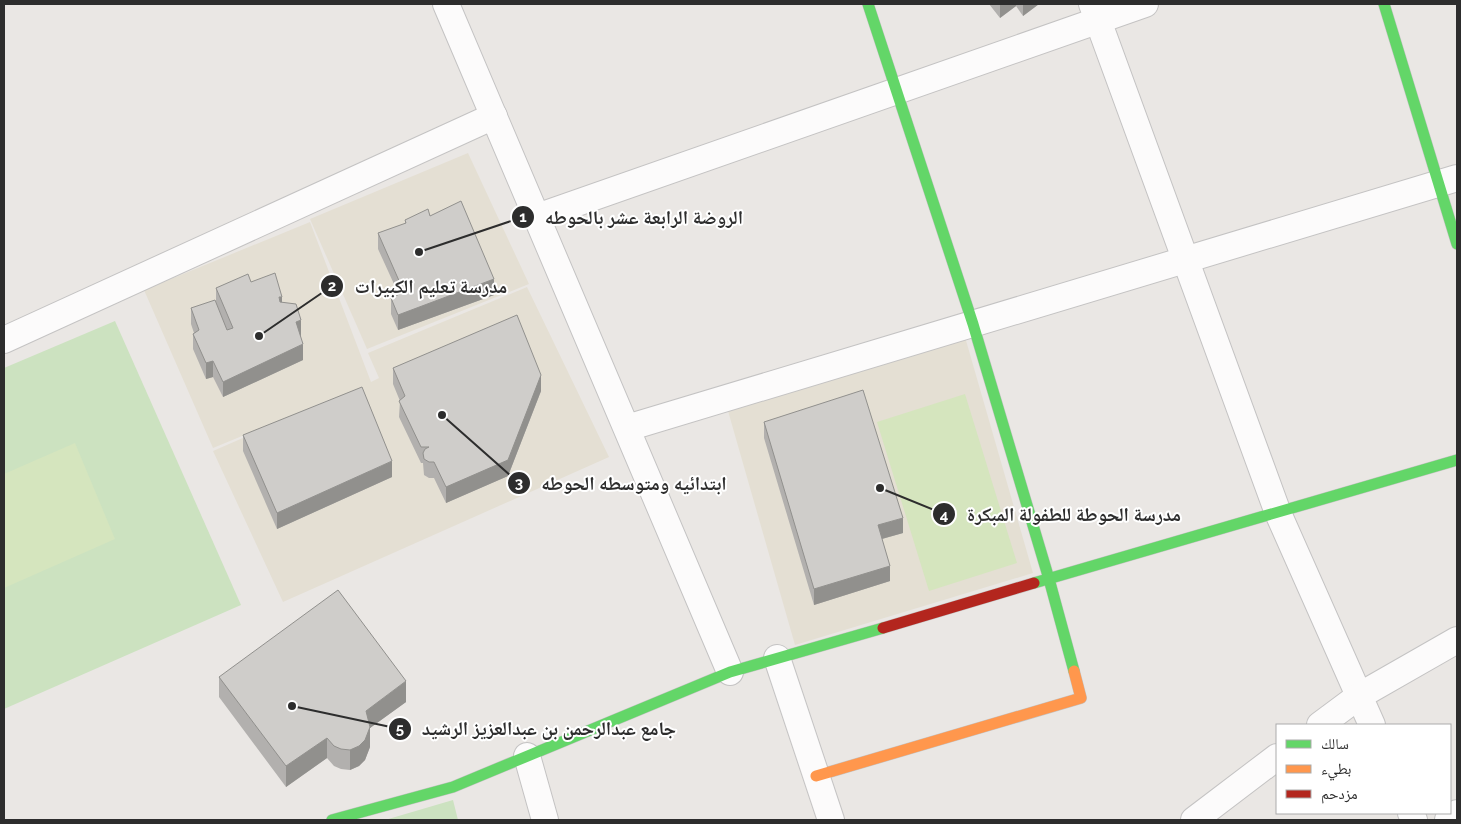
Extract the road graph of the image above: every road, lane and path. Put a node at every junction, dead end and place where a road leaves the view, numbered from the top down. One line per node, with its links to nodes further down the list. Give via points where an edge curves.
1 (868, 4): 6 (street)
2 (1145, 4): 5 (street)
3 (1384, 4): 8 (street)
4 (450, 5): 7 (street)
5 (1095, 12): 6 (street); 11 (street)
6 (897, 91): 9 (street); 12 (street)
7 (494, 116): 9 (street); 13 (street)
8 (1448, 181): 10 (street); 11 (street)
9 (537, 218): 14 (street)
10 (1457, 244)
11 (1186, 260): 12 (street); 16 (street)
12 (973, 324): 14 (street); 17 (street)
13 (4, 340)
14 (627, 428): 20 (street)
15 (1457, 460): 16 (street)
16 (1278, 513): 17 (street); 21 (street)
17 (1049, 579): 19 (street); 26 (street, via 1081,698)
18 (1457, 640): 21 (street)
19 (777, 658): 20 (street); 26 (street)
20 (730, 672): 24 (street)
21 (1359, 696): 22 (street); 23 (street)
22 (1321, 724)
23 (1372, 724)
24 (527, 756): 28 (street, via 453,787); 29 (street)
25 (1276, 758): 31 (street)
26 (816, 776): 30 (street)
27 (1457, 813): 32 (street)
28 (332, 820)
29 (546, 820)
30 (831, 820)
31 (1194, 820)
32 (1448, 820)

